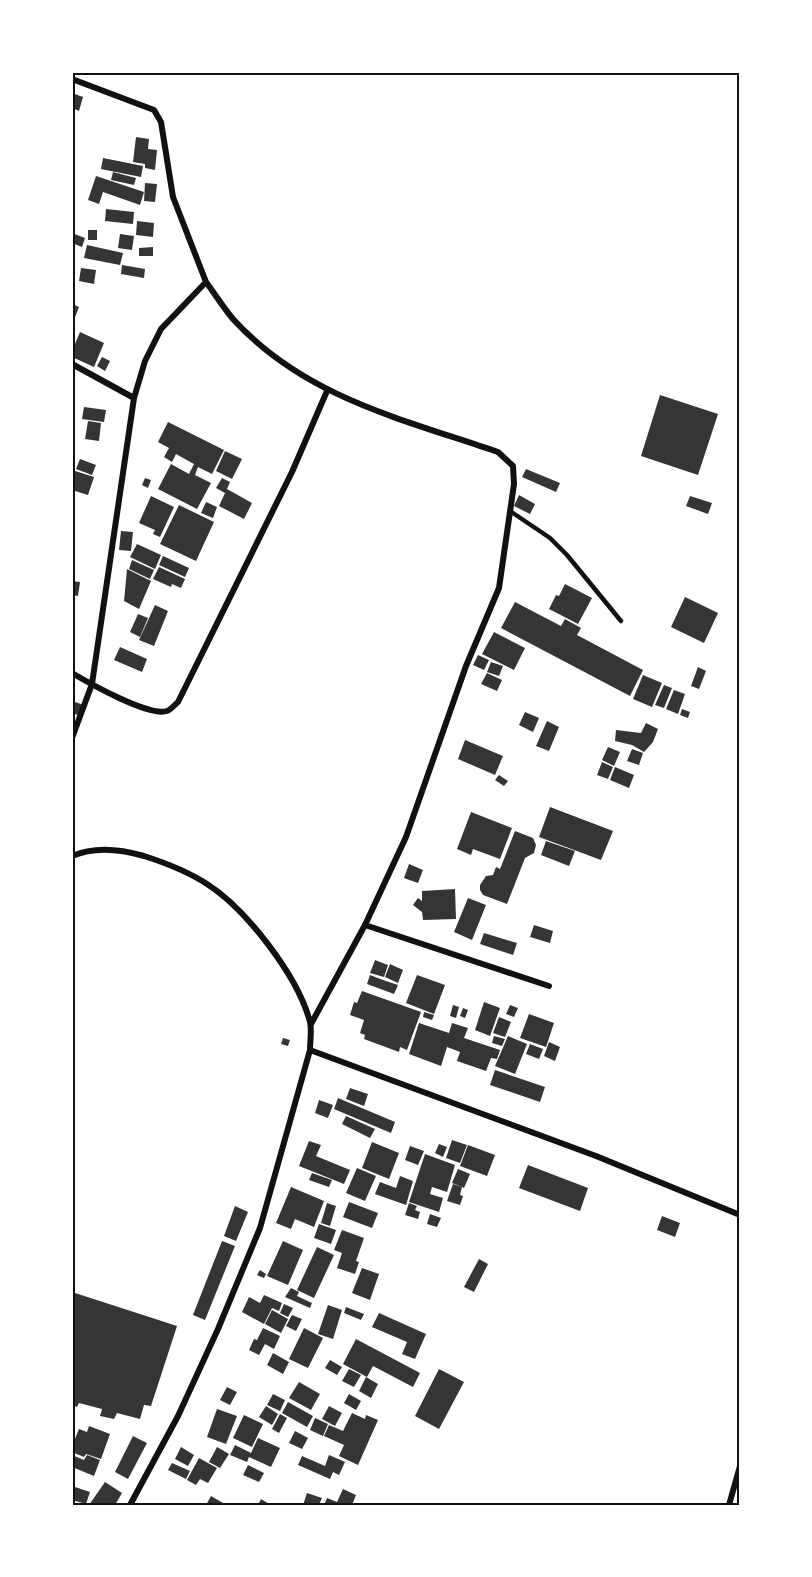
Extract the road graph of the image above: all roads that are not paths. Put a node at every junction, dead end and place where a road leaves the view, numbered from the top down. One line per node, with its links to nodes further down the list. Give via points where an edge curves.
1 (72, 79): 2 (street, via 154,110 160,122 173,197)
2 (206, 282): 4 (street, via 233,318 263,347); 5 (street, via 161,329 145,361)
3 (72, 364): 5 (street)
4 (327, 391): 6 (street, via 498,452 513,466); 9 (street, via 292,472 178,702 167,711 152,711)
5 (134, 398): 9 (street)
6 (510, 511): 7 (lane, via 555,544); 12 (street, via 499,588 466,666 406,837)
7 (621, 621)
8 (72, 673): 9 (street)
9 (92, 684): 10 (street)
10 (72, 738)
11 (72, 856): 14 (street, via 98,848 132,852 177,866 209,885 277,956 297,990)
12 (365, 925): 13 (street); 14 (street)
13 (549, 986)
14 (310, 1024): 15 (street)
15 (310, 1050): 16 (street, via 596,1156); 18 (street, via 260,1228 178,1416)
16 (740, 1215)
17 (740, 1466): 19 (street)
18 (130, 1505)
19 (729, 1505)

